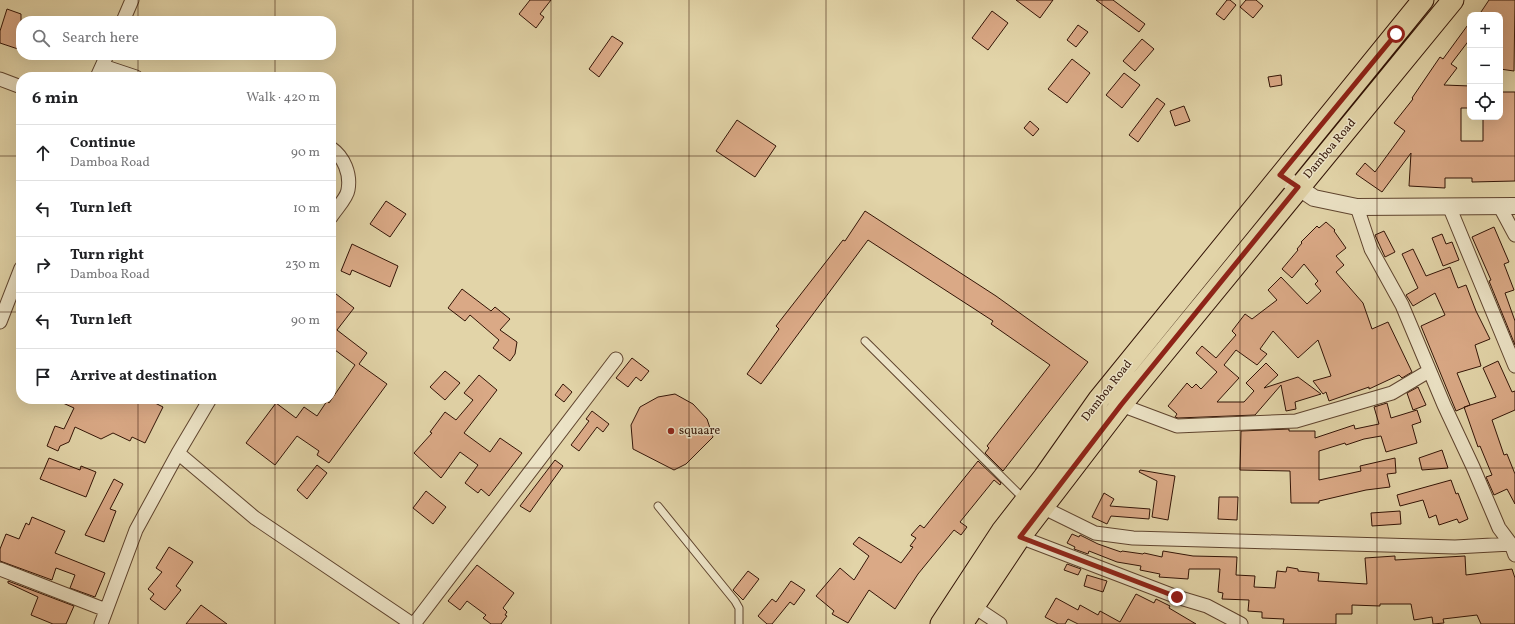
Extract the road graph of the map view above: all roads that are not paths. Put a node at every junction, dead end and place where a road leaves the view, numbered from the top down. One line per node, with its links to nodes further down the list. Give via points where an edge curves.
1 (132, 0): 4 (street)
2 (1423, 0): 5 (main road, Damboa Road)
3 (1452, 0): 6 (main road, Damboa Road)
4 (125, 16)
5 (1396, 34): 6 (main road); 12 (main road, Damboa Road)
6 (1416, 46): 13 (main road, Damboa Road)
7 (102, 66): 8 (street)
8 (121, 72)
9 (0, 79): 10 (street)
10 (16, 85)
11 (336, 151): 17 (street, via 348,170 348,191)
12 (1280, 175): 13 (street); 28 (main road, Damboa Road, via 1099,399 1044,478)
13 (1298, 187): 15 (street, via 1314,198); 26 (main road, Damboa Road)
14 (1449, 206): 15 (street); 16 (street); 23 (street)
15 (1357, 207): 24 (street, via 1371,249 1402,305)
16 (1508, 207): 18 (street)
17 (336, 209)
18 (1515, 235)
19 (16, 281): 20 (street)
20 (0, 322)
21 (865, 341): 28 (lane)
22 (616, 359): 36 (street)
23 (1515, 366)
24 (1429, 371): 26 (street, via 1392,393 1296,421 1177,426); 31 (street, via 1499,528)
25 (207, 404): 27 (street)
26 (1121, 405): 28 (main road, Damboa Road)
27 (178, 453): 34 (street, via 136,530); 36 (street, via 255,518)
28 (1034, 503): 30 (main road, Damboa Road); 31 (street, via 1095,533 1133,538); 38 (main road, Damboa Road, via 1002,531)
29 (658, 506): 37 (lane, via 735,601 741,618)
30 (1020, 537): 33 (main road, Damboa Road); 41 (street, via 1207,606)
31 (1513, 549)
32 (0, 569): 34 (street)
33 (973, 606): 39 (main road, Damboa Road); 40 (street)
34 (106, 610): 35 (street)
35 (101, 624)
36 (413, 624)
37 (739, 624)
38 (941, 624)
39 (962, 624)
40 (1000, 624)
41 (1241, 624)

